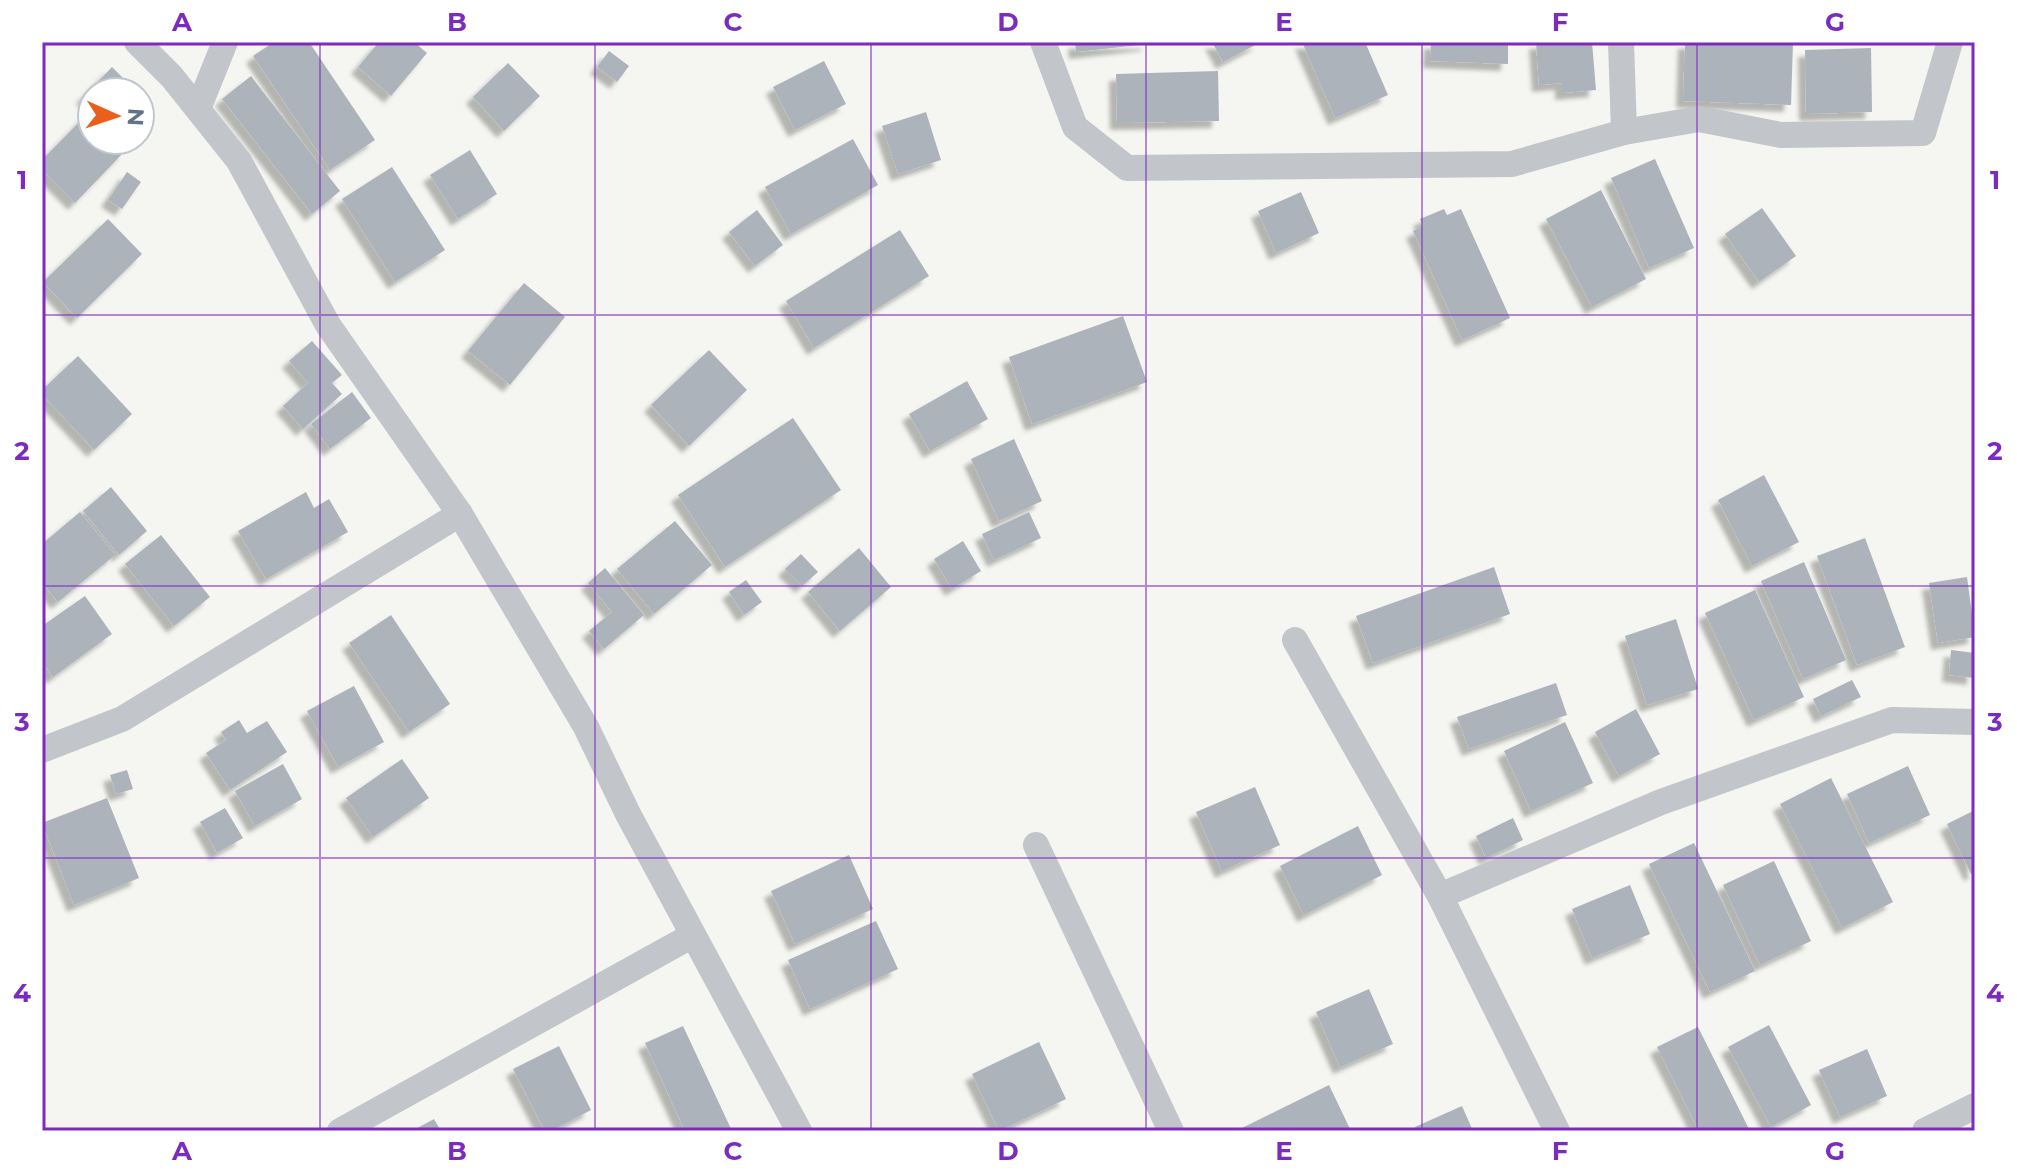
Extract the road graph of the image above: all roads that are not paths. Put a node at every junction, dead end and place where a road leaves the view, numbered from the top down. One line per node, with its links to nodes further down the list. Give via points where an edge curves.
1 (137, 42): 6 (street)
2 (225, 42): 6 (street)
3 (1043, 42): 7 (street, via 1075,127 1127,168 1512,164)
4 (1621, 42): 7 (street)
5 (1950, 42): 7 (street, via 1923,133 1781,135 1699,119)
6 (198, 109): 8 (street, via 239,161 328,325)
7 (1624, 132)
8 (460, 514): 11 (street, via 122,719); 14 (street, via 586,727)
9 (1295, 640): 13 (street)
10 (1975, 722): 13 (street, via 1892,720 1661,802)
11 (42, 750)
12 (1036, 845): 18 (street)
13 (1440, 896): 19 (street)
14 (693, 935): 16 (street); 17 (street)
15 (1975, 1106): 20 (street)
16 (340, 1131)
17 (799, 1131)
18 (1171, 1131)
19 (1557, 1131)
20 (1925, 1131)

